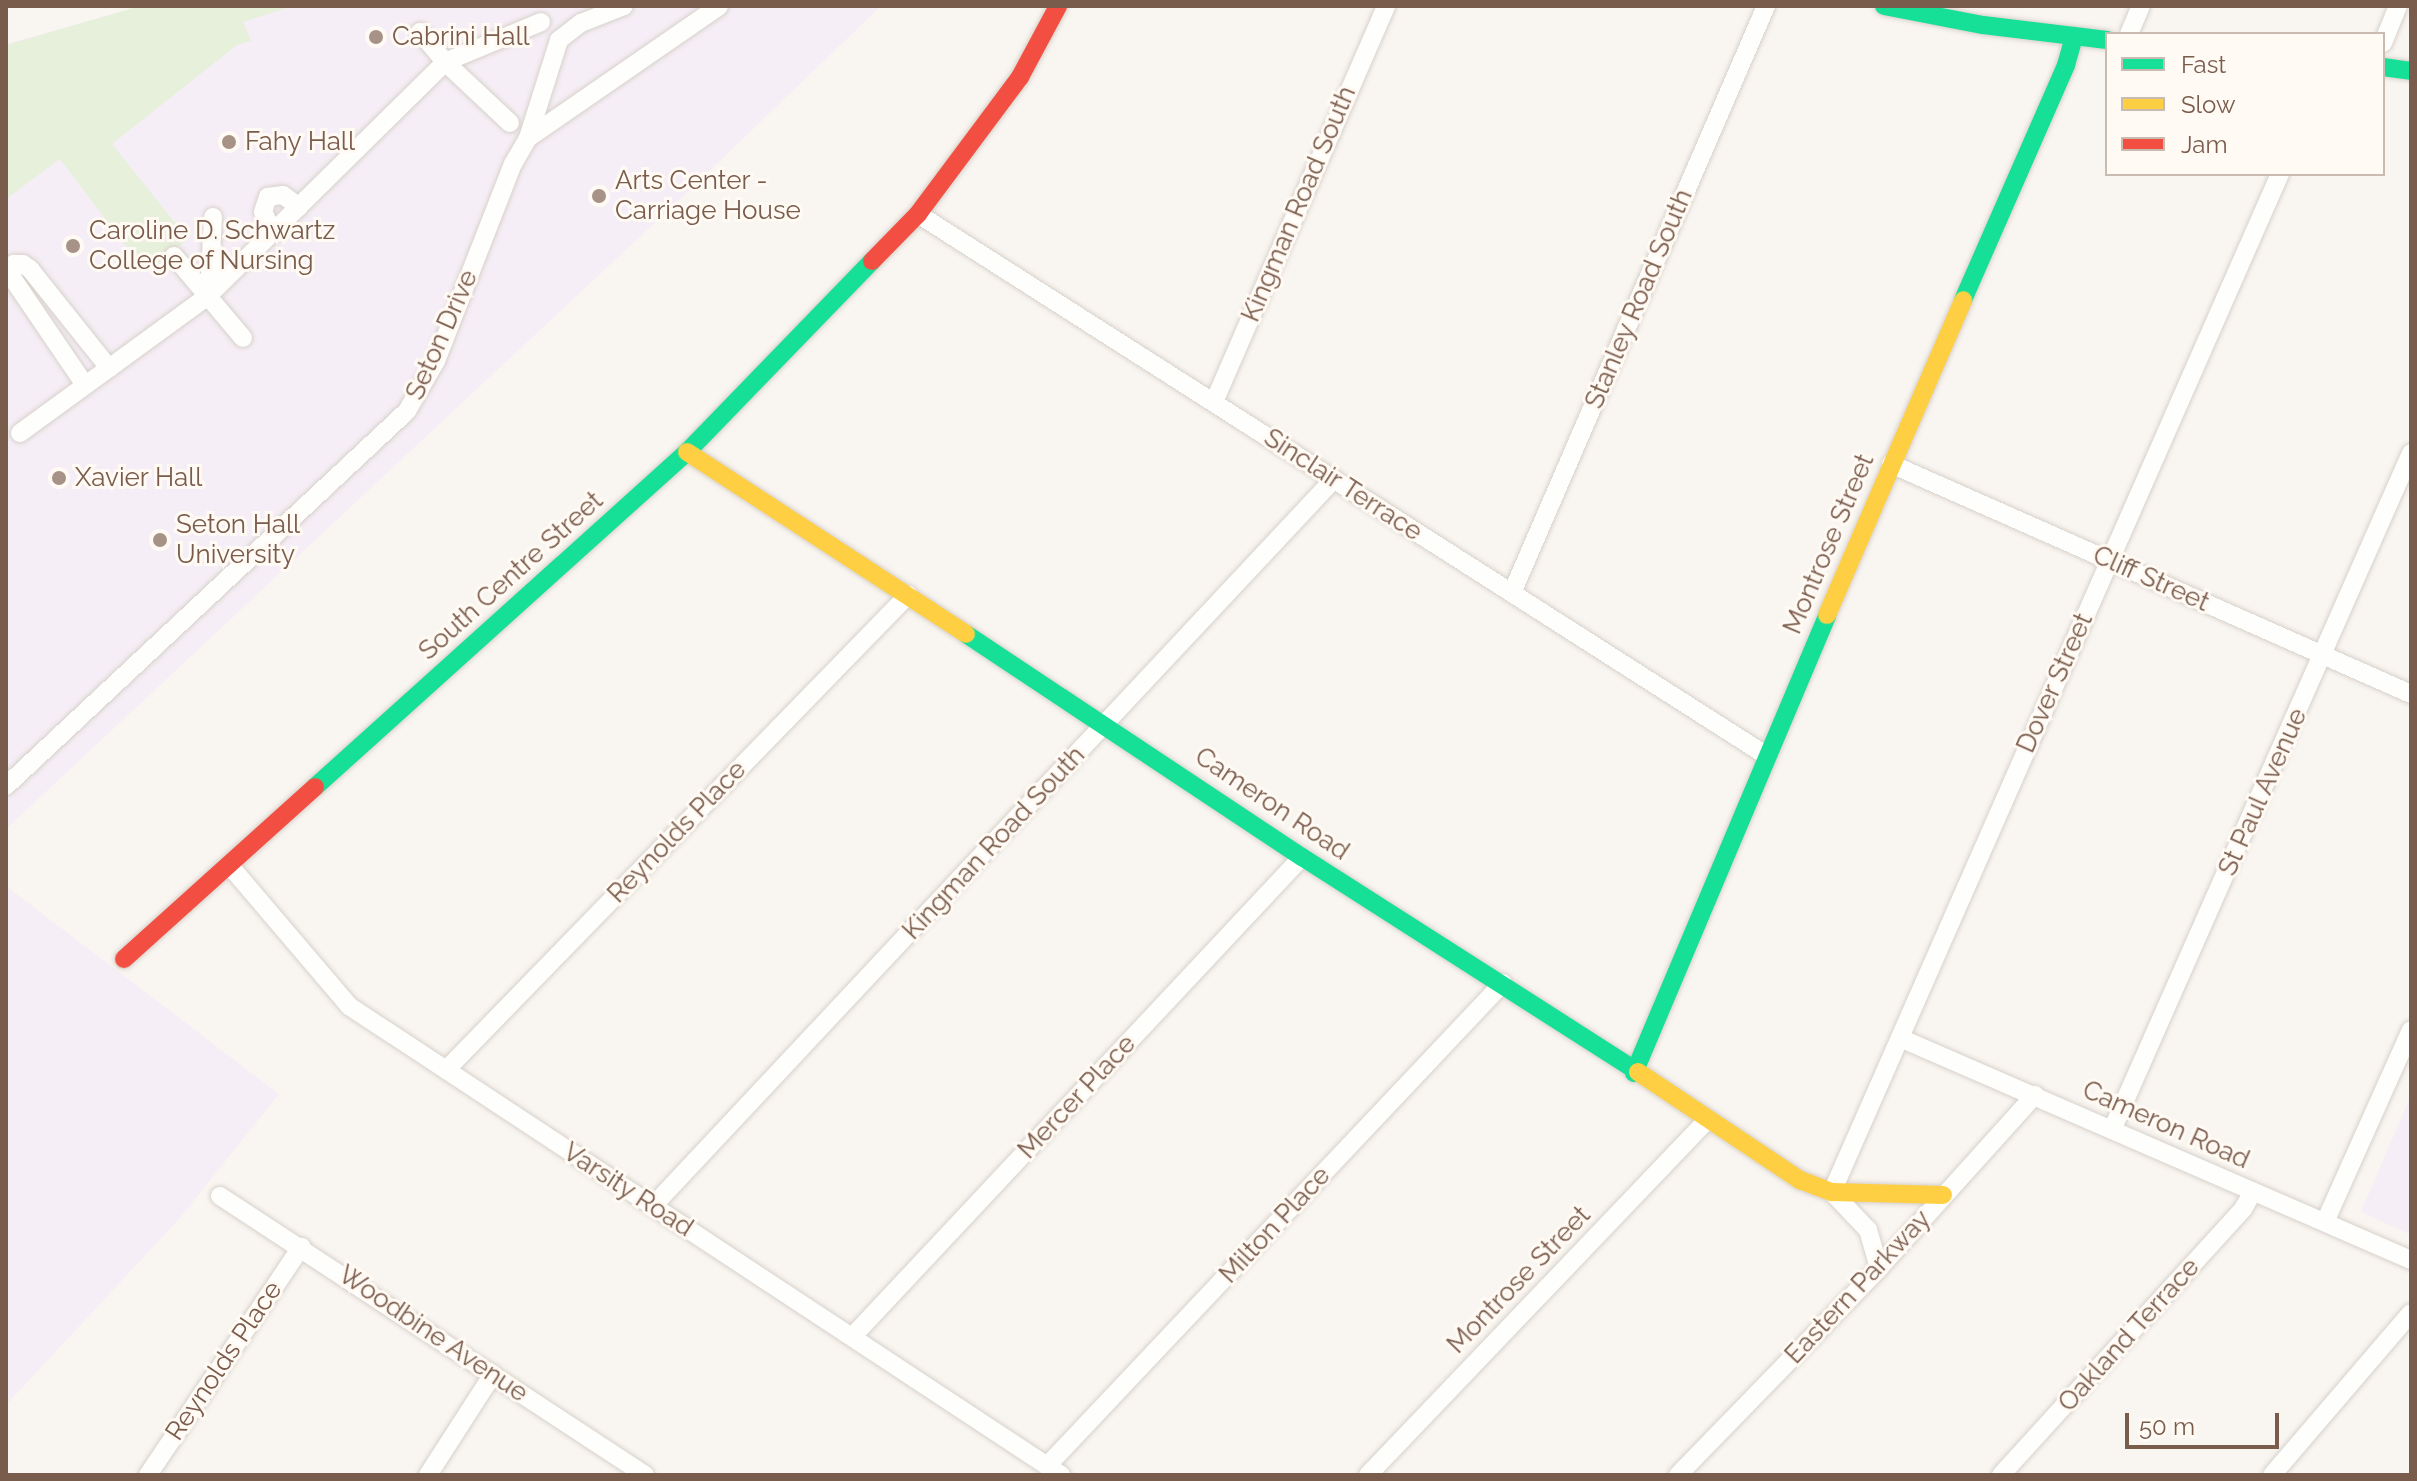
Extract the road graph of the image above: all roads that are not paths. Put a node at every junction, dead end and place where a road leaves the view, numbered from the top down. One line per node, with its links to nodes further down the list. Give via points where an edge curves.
1 (624, 6): 20 (street, Seton Drive, via 581,23 559,40)
2 (719, 6): 20 (street)
3 (1058, 6): 23 (street, South Centre Street, via 1020,77)
4 (1386, 6): 31 (street, Kingman Road South)
5 (1766, 6): 38 (street, Stanley Road South)
6 (1884, 6): 9 (street)
7 (2141, 6): 12 (street)
8 (2398, 6): 14 (street)
9 (1920, 10): 13 (street)
10 (541, 22): 16 (street)
11 (420, 32): 16 (street)
12 (2130, 32)
13 (2074, 37): 15 (street); 35 (street, Montrose Street)
14 (2385, 38)
15 (2105, 40)
16 (445, 62): 19 (street); 22 (street)
17 (2385, 67): 18 (street)
18 (2411, 71)
19 (510, 123)
20 (528, 138): 44 (street, Seton Drive, via 436,361 407,411)
21 (2279, 176): 37 (street, Dover Street)
22 (299, 207): 25 (street); 25 (street, via 283,195 268,197 263,212)
23 (918, 214): 31 (street, Sinclair Terrace); 33 (street, South Centre Street)
24 (213, 217): 27 (street)
25 (273, 233): 27 (street)
26 (174, 256): 27 (street)
27 (209, 295): 28 (street); 29 (street)
28 (243, 338)
29 (109, 368): 30 (street); 30 (street, via 30,269 14,264 13,279)
30 (85, 385): 32 (street)
31 (1214, 402): 36 (street, Sinclair Terrace)
32 (20, 433)
33 (687, 452): 39 (street, Cameron Road); 46 (street, South Centre Street)
34 (2411, 453): 40 (street, St Paul Avenue)
35 (1891, 464): 37 (street, Cliff Street); 43 (street, Montrose Street)
36 (1334, 479): 38 (street, Sinclair Terrace); 42 (street, Kingman Road South)
37 (2109, 560): 40 (street, Cliff Street); 50 (street, Dover Street)
38 (1512, 593): 43 (street, Sinclair Terrace)
39 (908, 595): 42 (street, Cameron Road); 51 (street, Reynolds Place)
40 (2324, 655): 41 (street, Cliff Street); 55 (street, St Paul Avenue)
41 (2411, 694)
42 (1105, 724): 45 (street, Cameron Road); 60 (street, Kingman Road South)
43 (1767, 756): 52 (street, Montrose Street)
44 (6, 786)
45 (1302, 857): 48 (street, Cameron Road); 66 (street, Mercer Place)
46 (230, 866): 47 (street, South Centre Street); 51 (street, Varsity Road, via 349,1006)
47 (124, 959)
48 (1503, 983): 52 (street, Cameron Road); 68 (street, Milton Place)
49 (2411, 1030): 61 (street)
50 (1900, 1038): 53 (street, Cameron Road); 56 (street, Dover Street)
51 (446, 1070): 60 (street, Varsity Road)
52 (1634, 1073): 54 (street, Cameron Road)
53 (2035, 1095): 55 (street, Cameron Road); 58 (street, Eastern Parkway)
54 (1707, 1120): 56 (street, Cameron Road, via 1800,1180); 72 (street, Montrose Street)
55 (2112, 1130): 57 (street, Cameron Road)
56 (1832, 1192): 58 (street, Cameron Road); 64 (street, Cameron Road, via 1868,1230)
57 (2253, 1192): 61 (street, Cameron Road); 74 (street, Oakland Terrace)
58 (1943, 1195): 64 (street, Eastern Parkway)
59 (220, 1196): 62 (street, Woodbine Avenue)
60 (653, 1206): 66 (street, Varsity Road)
61 (2325, 1222): 63 (street, Cameron Road)
62 (301, 1247): 67 (street, Woodbine Avenue); 69 (street, Reynolds Place)
63 (2411, 1260)
64 (1879, 1268): 73 (street, Eastern Parkway)
65 (2411, 1313): 75 (street)
66 (852, 1337): 68 (street, Varsity Road)
67 (493, 1374): 70 (street); 71 (street, Woodbine Avenue)
68 (1054, 1470)
69 (148, 1475)
70 (428, 1475)
71 (645, 1475)
72 (1368, 1475)
73 (1678, 1475)
74 (2001, 1475)
75 (2272, 1475)

